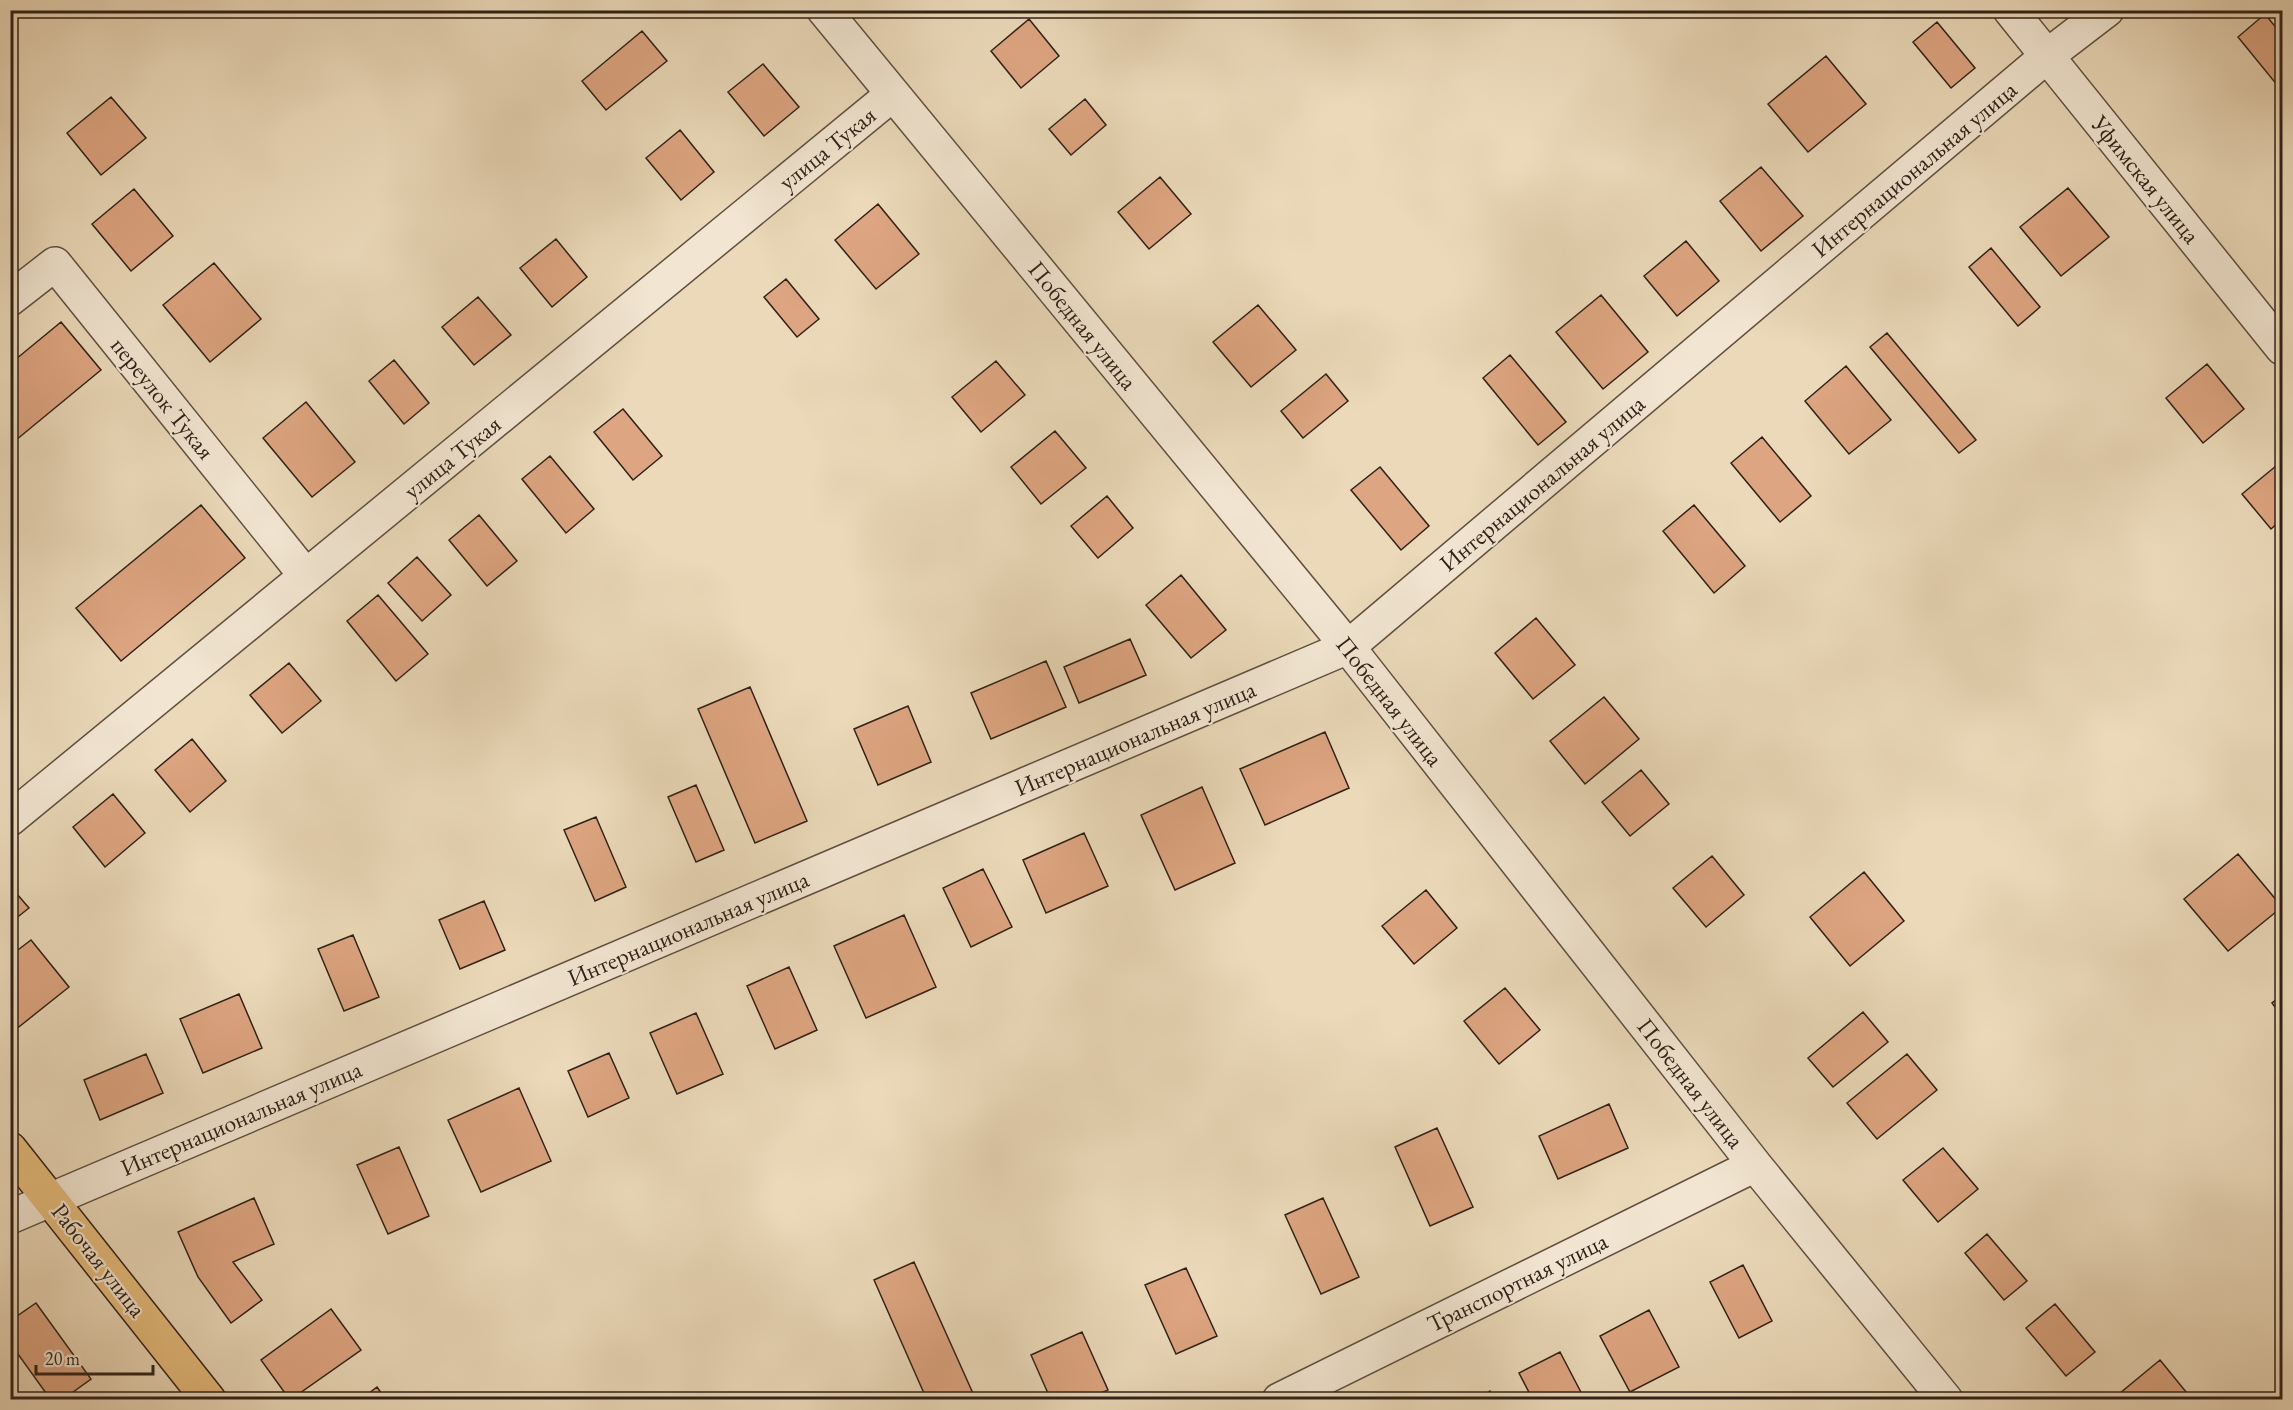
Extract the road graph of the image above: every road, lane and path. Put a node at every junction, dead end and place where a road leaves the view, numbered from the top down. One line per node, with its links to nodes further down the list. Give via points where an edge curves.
1 (824, 10): 5 (street, Победная улица)
2 (2010, 10): 4 (street, Уфимская улица)
3 (2107, 10): 4 (street, Интернациональная улица)
4 (2047, 56): 7 (street, Уфимская улица); 9 (street, Интернациональная улица)
5 (893, 94): 8 (street, улица Тукая); 9 (street, Победная улица)
6 (10, 299): 8 (street, переулок Тукая, via 55,264)
7 (2283, 348)
8 (306, 576): 10 (street, улица Тукая)
9 (1348, 647): 12 (street, Победная улица); 13 (street, Интернациональная улица)
10 (10, 819)
11 (10, 1149): 13 (main road, Рабочая улица)
12 (1755, 1166): 16 (street, Транспортная улица); 17 (street, Победная улица)
13 (51, 1199): 14 (street, Интернациональная улица); 15 (main road, Рабочая улица)
14 (10, 1217)
15 (209, 1400)
16 (1279, 1400)
17 (1946, 1400)

